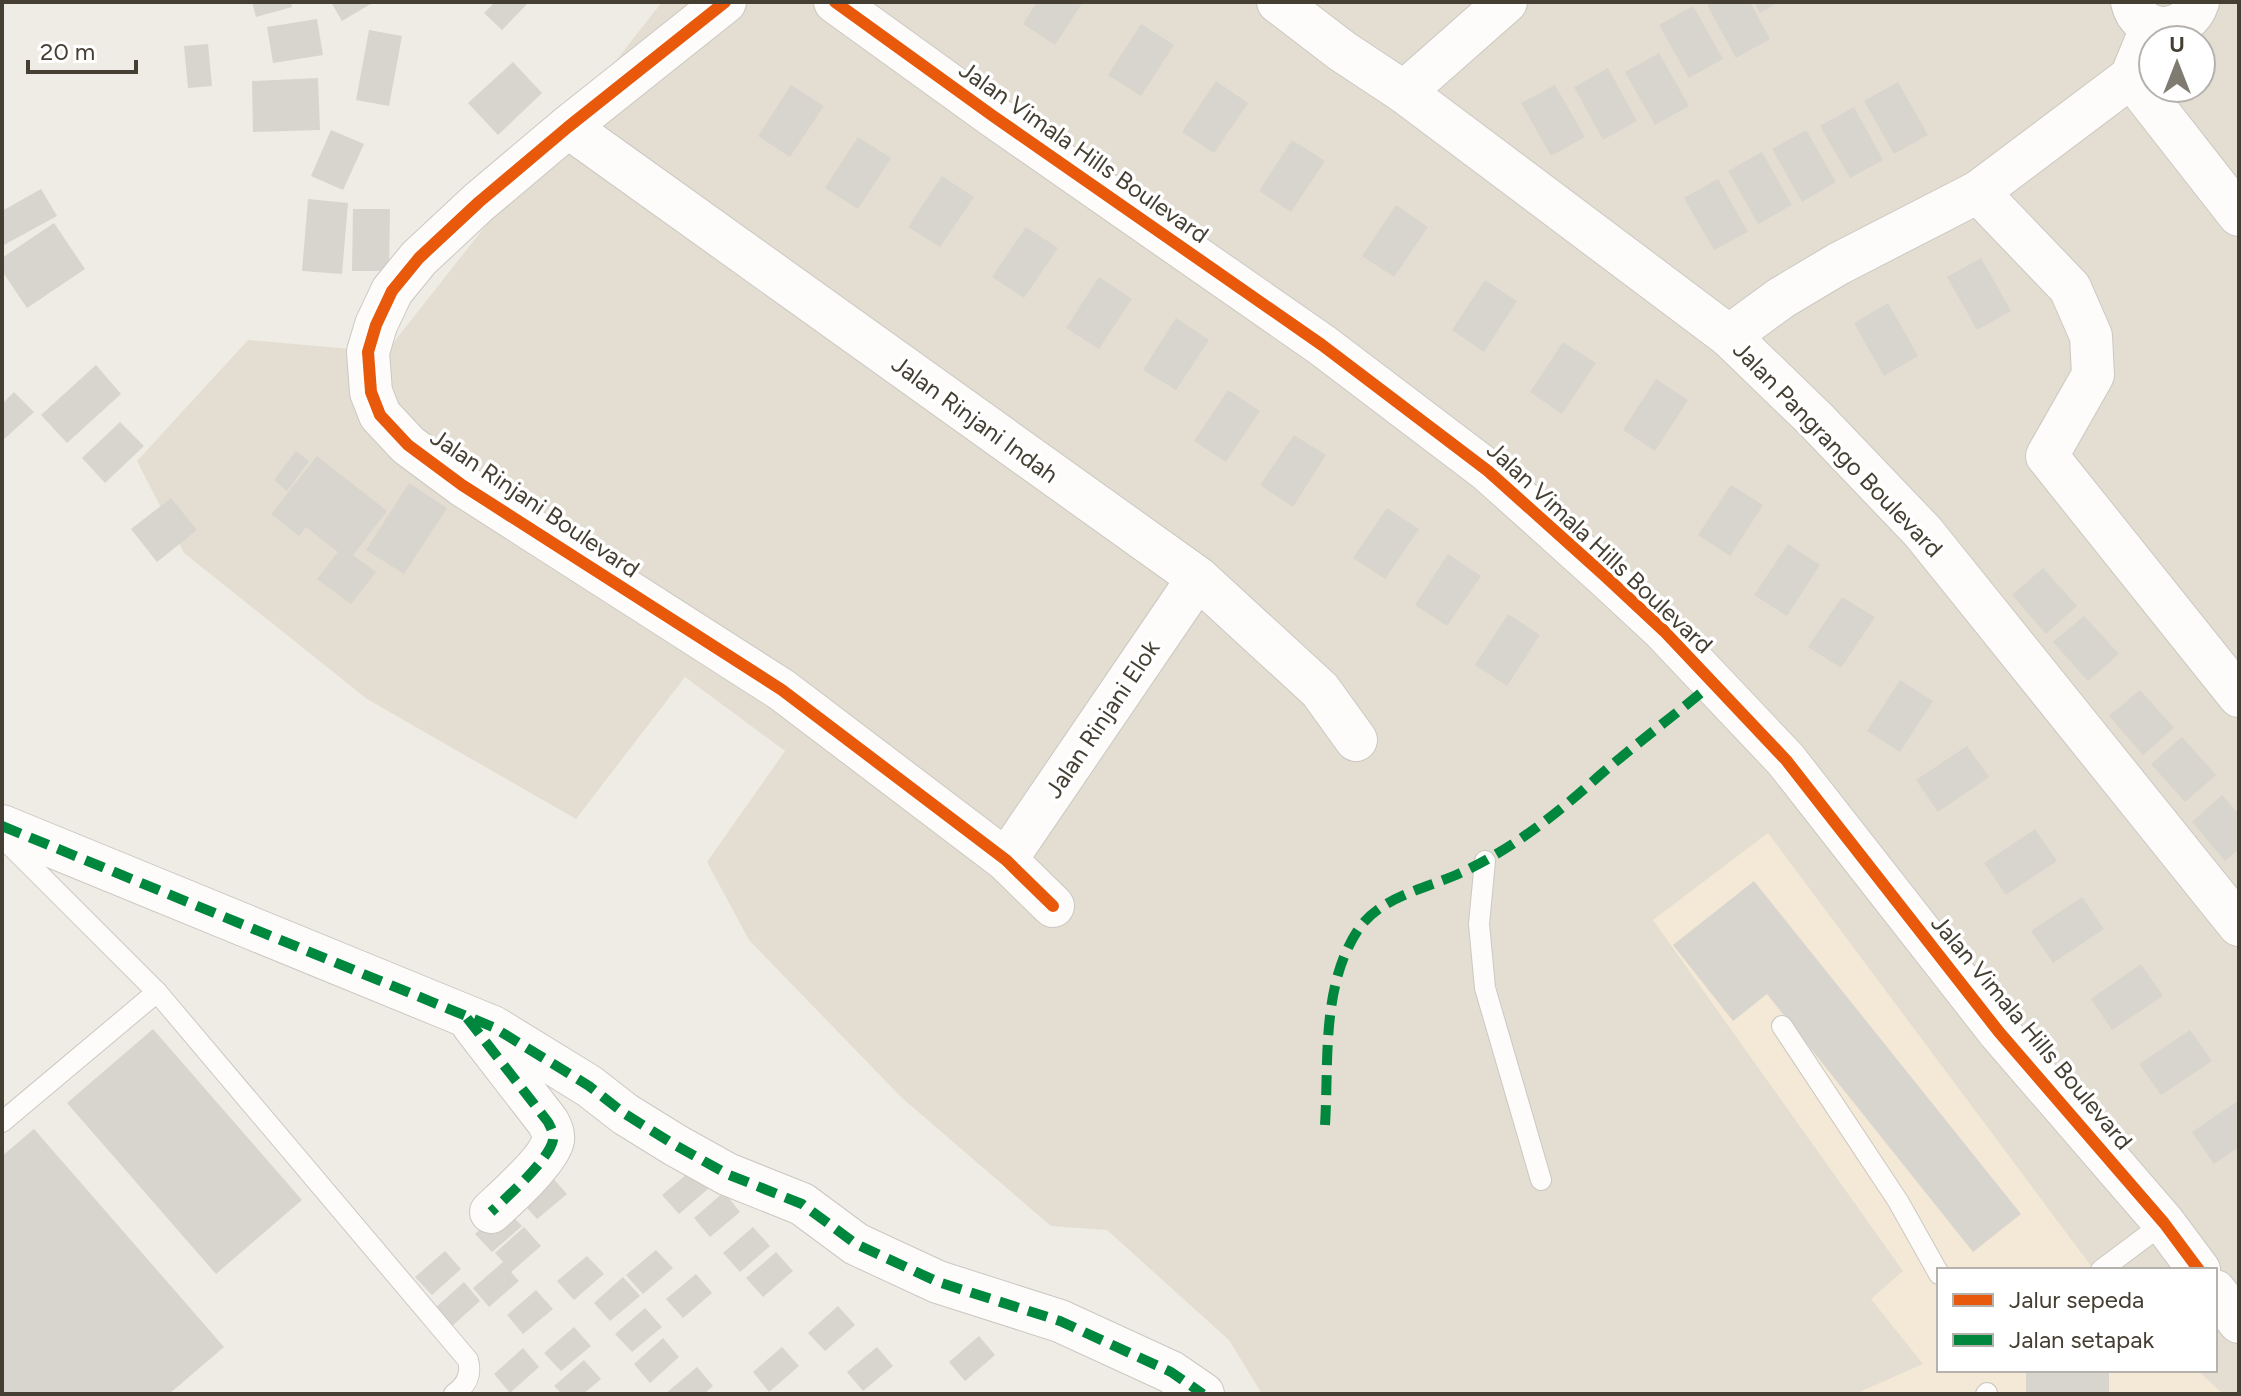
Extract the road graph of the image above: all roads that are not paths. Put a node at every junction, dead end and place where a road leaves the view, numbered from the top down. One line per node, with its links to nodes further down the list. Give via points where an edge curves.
1 (725, 2): 9 (street, Jalan Rinjani Boulevard)
2 (835, 2): 28 (street, Jalan Vimala Hills Boulevard, via 1322,345 1488,471 1615,585 1786,760 1999,1032)
3 (1278, 2): 8 (street, Jalan Pangrango Boulevard)
4 (1506, 2): 8 (street)
5 (2198, 2): 6 (street, via 2190,18 2165,29)
6 (2142, 14): 7 (street)
7 (2131, 77): 10 (street); 11 (street)
8 (1404, 92): 12 (street, Jalan Pangrango Boulevard)
9 (568, 127): 13 (street, Jalan Rinjani Indah); 18 (street, Jalan Rinjani Boulevard, via 419,258 392,291 368,352 371,392 380,415 408,445 462,485 782,690)
10 (1978, 192): 12 (street, via 1838,264); 14 (street, via 2070,288 2091,336 2093,375 2047,456)
11 (2239, 215)
12 (1729, 336): 21 (street, Jalan Pangrango Boulevard, via 1923,532)
13 (1198, 578): 15 (street, Jalan Rinjani Indah, via 1320,690); 18 (street, Jalan Rinjani Elok)
14 (2239, 696)
15 (1356, 740)
16 (2, 826): 23 (street)
17 (2, 837): 22 (lane)
18 (1006, 860): 20 (street, Jalan Rinjani Boulevard)
19 (1485, 861): 26 (lane, via 1479,924 1485,988)
20 (1053, 906)
21 (2239, 925)
22 (157, 992): 25 (lane); 34 (lane, via 468,1360 466,1383)
23 (465, 1015): 27 (street, via 553,1132 553,1142 520,1187); 35 (street, via 589,1086 675,1145 727,1174 802,1204 856,1244 938,1282 1060,1321 1171,1372)
24 (1782, 1026): 31 (lane, via 1898,1201)
25 (2, 1122)
26 (1541, 1180)
27 (491, 1212)
28 (2164, 1223): 29 (lane); 30 (street, Jalan Vimala Hills Boulevard)
29 (2104, 1268)
30 (2198, 1268)
31 (1937, 1270)
32 (2217, 1294): 33 (street)
33 (2239, 1322)
34 (454, 1394)
35 (1203, 1394)

